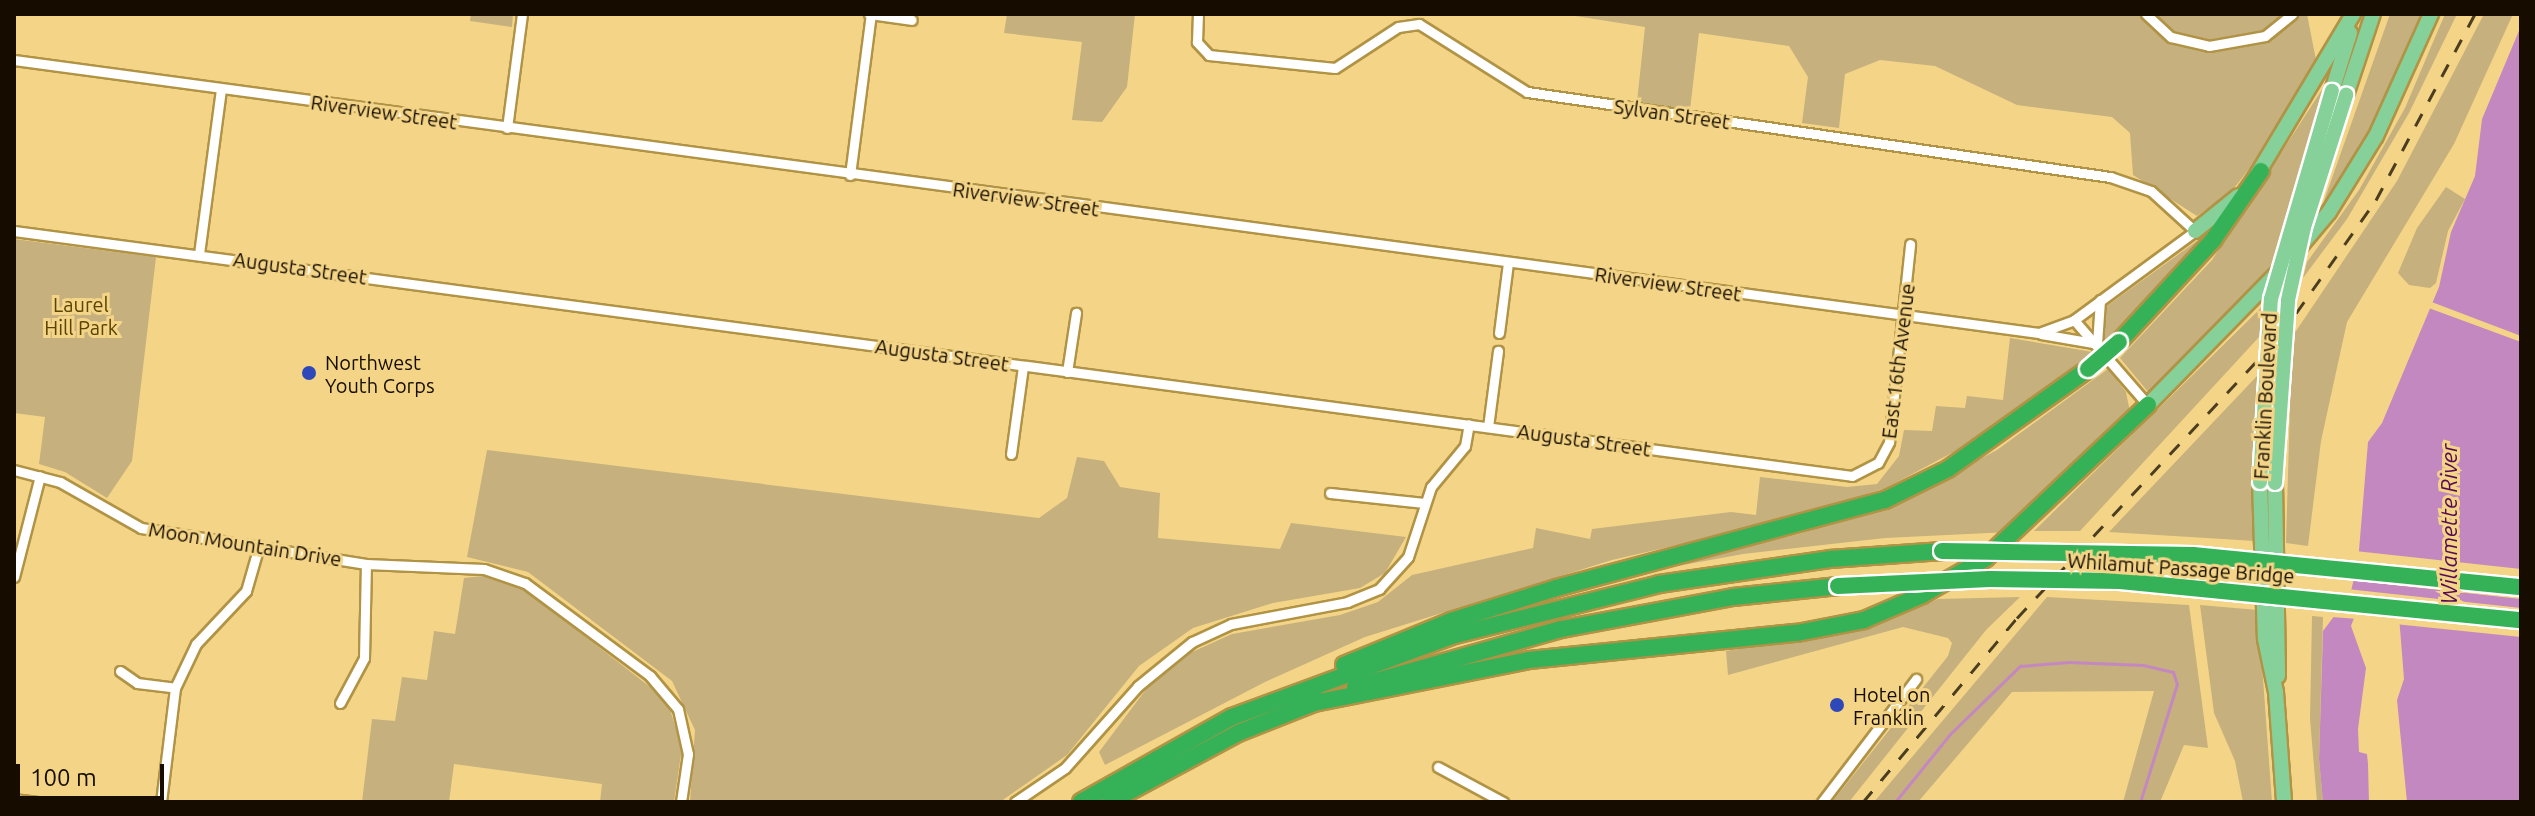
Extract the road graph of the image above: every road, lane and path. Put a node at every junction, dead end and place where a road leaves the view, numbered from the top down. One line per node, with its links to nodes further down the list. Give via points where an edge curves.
1 (522, 14): 13 (street)
2 (870, 14): 9 (street); 15 (street)
3 (1198, 14): 17 (street, Sylvan Street, via 1197,42 1204,53 1335,68 1398,27 1419,24 1527,92 2110,177 2151,191)
4 (2292, 14): 8 (street, via 2265,36 2209,46 2171,37)
5 (2354, 14): 12 (main road, Franklin Boulevard); 14 (main road)
6 (2373, 14): 12 (main road, Franklin Boulevard)
7 (2431, 14): 31 (main road, via 2376,136 2329,212 2247,309)
8 (2152, 16)
9 (912, 20)
10 (14, 60): 11 (street, Riverview Street)
11 (221, 90): 13 (street, Riverview Street); 19 (street)
12 (2339, 93): 61 (main road, Franklin Boulevard, bridge, via 2271,299 2265,639 2276,692)
13 (507, 128): 15 (street, Riverview Street)
14 (2261, 171): 17 (main road); 47 (highway, bridge, via 2213,240 2119,342 1948,469 1885,500 1556,588 1357,656)
15 (850, 175): 20 (street, Riverview Street)
16 (14, 231): 19 (street, Augusta Street)
17 (2195, 231): 21 (street, Riverview Street)
18 (1910, 244): 23 (street, East 16th Avenue)
19 (199, 254): 29 (street, Augusta Street)
20 (1508, 263): 23 (street, Riverview Street); 25 (street)
21 (2100, 300): 24 (street, Riverview Street); 27 (street)
22 (1076, 313): 30 (street)
23 (1906, 316): 26 (street, Riverview Street); 36 (street, East 16th Avenue, via 1889,442)
24 (2074, 320): 26 (street, Riverview Street); 27 (street)
25 (1499, 333)
26 (2039, 333): 27 (street, Riverview Street)
27 (2097, 344): 31 (street)
28 (1498, 351): 33 (street)
29 (1023, 366): 30 (street, Augusta Street); 34 (street)
30 (1067, 372): 32 (street, Augusta Street)
31 (2148, 405): 50 (highway, via 1986,558 1864,620 1745,640 1515,662)
32 (1469, 424): 33 (street, Augusta Street); 39 (street, via 1465,446)
33 (1488, 427): 36 (street, Augusta Street, via 1843,475)
34 (1011, 454)
35 (14, 470): 37 (street, Moon Mountain Drive)
36 (1869, 471)
37 (40, 476): 40 (street, Moon Mountain Drive, via 141,528); 42 (street)
38 (1330, 493): 39 (street)
39 (1424, 503): 56 (street, via 1408,557 1379,589 1347,602 1231,624 1192,642 1138,686 1065,768)
40 (259, 546): 41 (street, Moon Mountain Drive); 48 (street, via 246,591 196,644)
41 (366, 564): 49 (street, Moon Mountain Drive, via 364,658); 55 (street, Moon Mountain Drive, via 503,573 525,583 637,667 663,688 686,729)
42 (14, 577)
43 (2521, 587): 47 (highway, Whilamut Passage Bridge, bridge, via 2193,555 1942,551 1831,559 1659,584 1455,635)
44 (2521, 620): 50 (highway, Whilamut Passage Bridge, bridge, via 2120,581 1990,579 1838,586 1733,597 1562,629 1383,677)
45 (120, 671): 48 (street, via 137,683)
46 (1916, 679): 60 (street)
47 (1323, 680): 57 (highway, via 1168,749)
48 (175, 688): 54 (street)
49 (340, 703)
50 (1309, 704): 58 (highway, via 1174,765)
51 (1438, 767): 59 (street)
52 (14, 799): 53 (street)
53 (37, 802)
54 (161, 802)
55 (681, 802)
56 (1015, 802)
57 (1081, 802)
58 (1110, 802)
59 (1503, 802)
60 (1822, 802)
61 (2284, 802)

